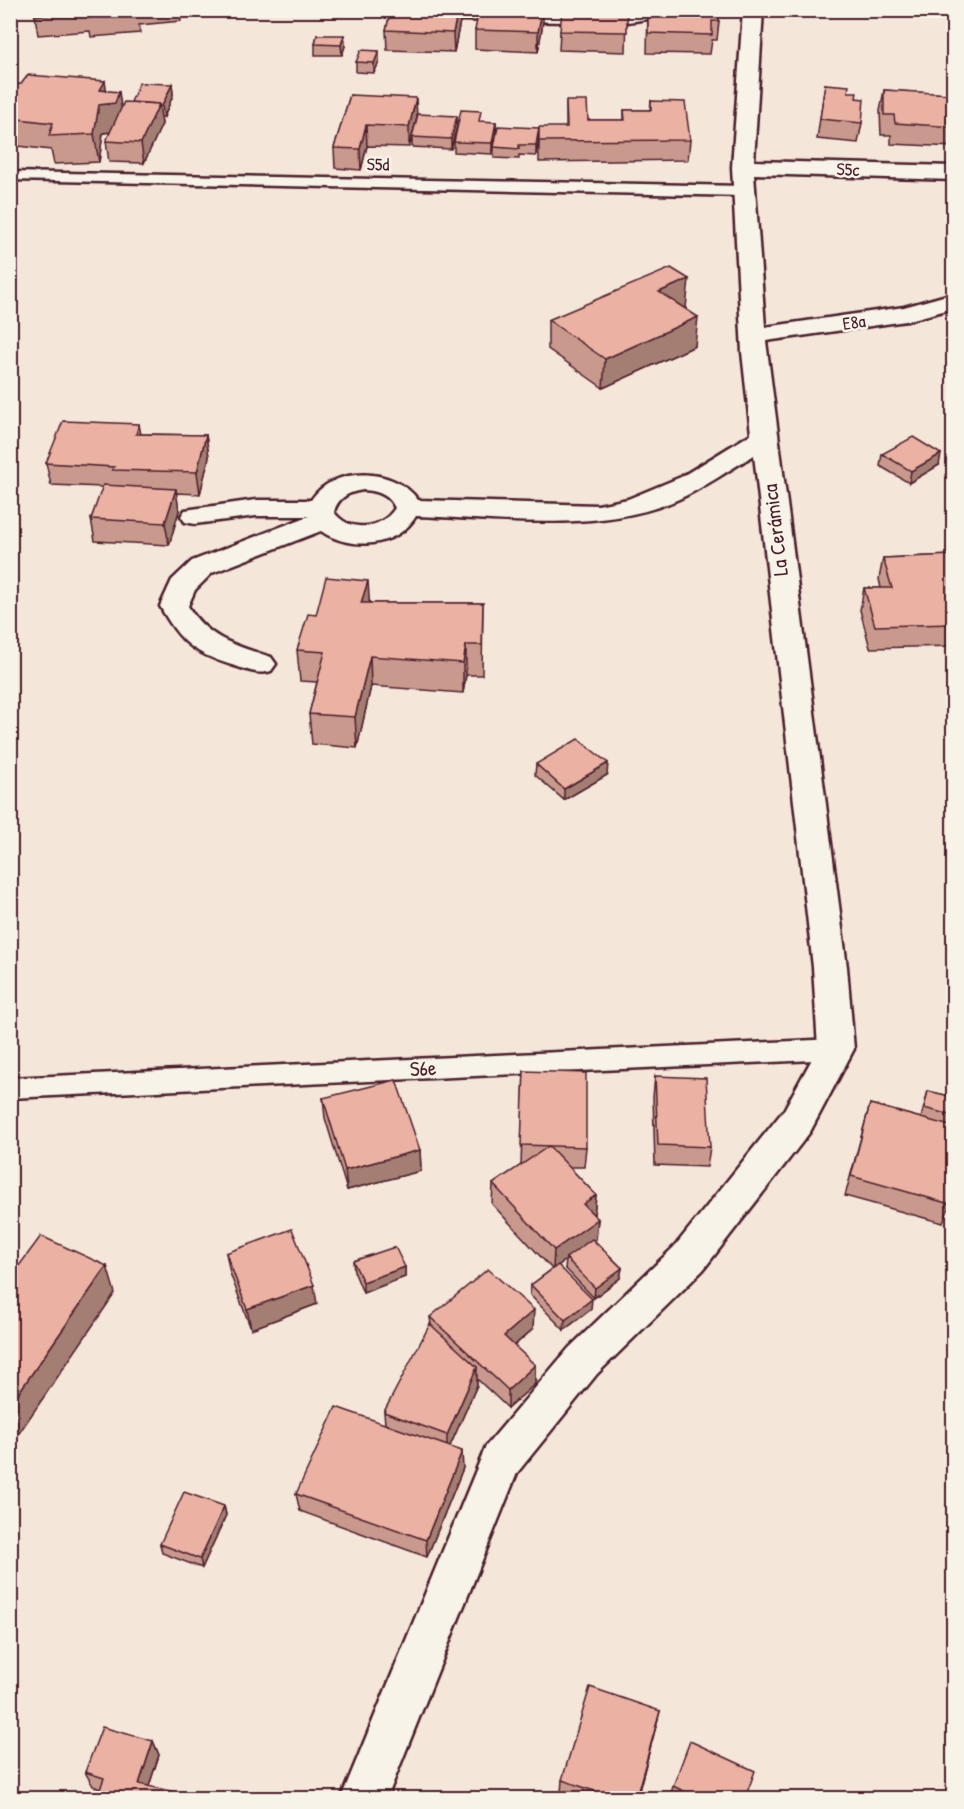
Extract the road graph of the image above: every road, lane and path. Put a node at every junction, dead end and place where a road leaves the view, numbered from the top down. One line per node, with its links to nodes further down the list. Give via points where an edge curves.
1 (451, 10): 2 (street, via 456,14 495,16 621,17 641,15)
2 (641, 10)
3 (753, 10): 6 (street, La Cerámica)
4 (954, 173): 6 (street, S5c)
5 (10, 176): 6 (lane, S5d)
6 (744, 179): 8 (street, La Cerámica)
7 (954, 300): 8 (street, E8a, via 906,314)
8 (753, 336): 9 (street, La Cerámica)
9 (764, 437): 10 (street, via 690,483 634,506 597,513); 14 (street, La Cerámica, via 830,967)
10 (408, 508): 11 (street, via 397,525 372,534 344,533); 11 (street, via 399,492 383,484 363,482 327,495)
11 (323, 514): 12 (street, via 256,508); 13 (street, via 202,567 182,586 174,606 184,627 204,646)
12 (195, 516)
13 (261, 664)
14 (836, 1049): 15 (lane, S6e); 16 (street, via 797,1122 689,1258 583,1361 501,1460)
15 (10, 1088)
16 (364, 1798)

